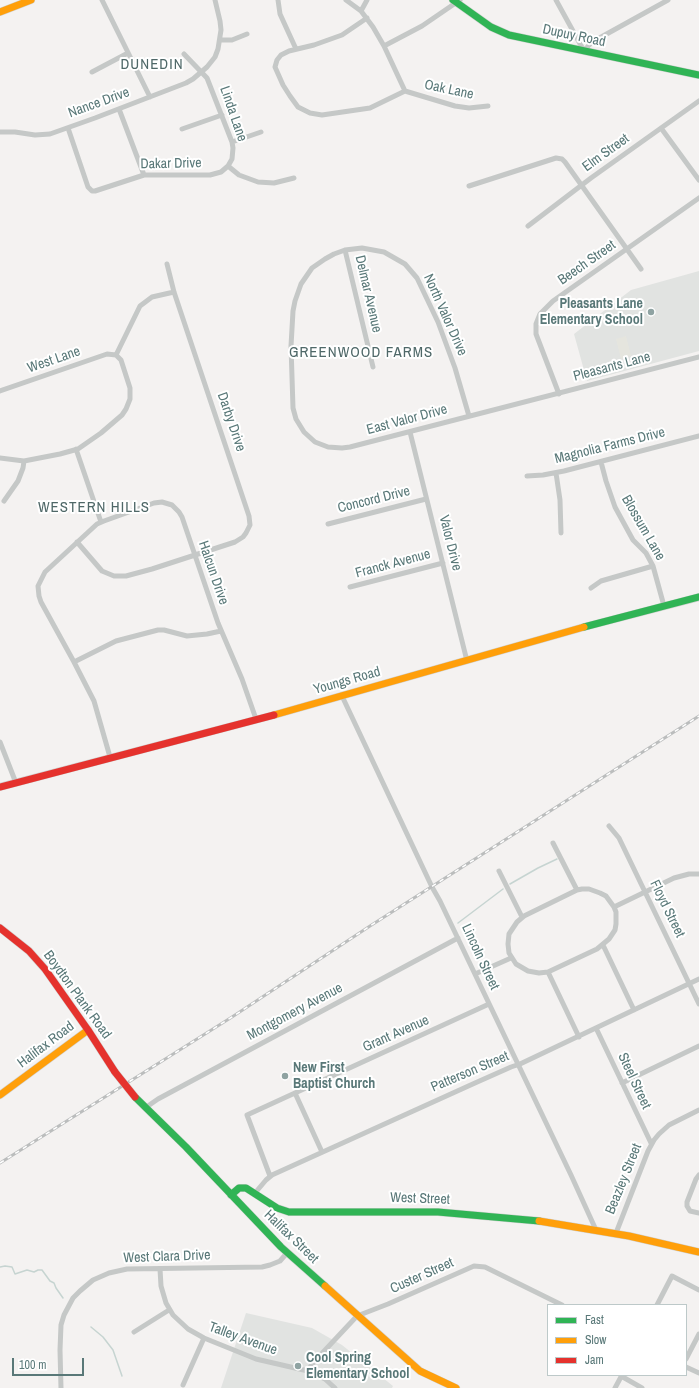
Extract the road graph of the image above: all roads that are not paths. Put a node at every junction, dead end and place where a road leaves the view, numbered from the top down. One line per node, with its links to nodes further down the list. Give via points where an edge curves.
1 (31, 0): 11 (street)
2 (102, 0): 18 (street)
3 (214, 0): 14 (street, via 220,21)
4 (278, 0): 16 (street, via 280,14)
5 (346, 0): 10 (street)
6 (367, 0): 10 (street)
7 (556, 0): 17 (street)
8 (668, 0): 17 (street, via 594,41)
9 (456, 1): 15 (street, via 422,26); 17 (street, Dupuy Road, via 502,33)
10 (360, 11): 12 (street)
11 (0, 12)
12 (367, 18): 15 (street); 16 (street, via 342,35)
13 (247, 34): 14 (street, via 232,40)
14 (220, 40): 21 (street, via 214,57)
15 (384, 46): 23 (street)
16 (296, 49): 23 (street, via 279,57 276,70 294,102 310,113 330,115 370,108)
17 (584, 51): 22 (street, Dupuy Road)
18 (128, 52): 20 (street); 24 (street)
19 (184, 54): 21 (street, Linda Lane)
20 (92, 72)
21 (202, 73): 24 (street, Nance Drive, via 186,83); 28 (street, Linda Lane, via 209,82)
22 (699, 75)
23 (405, 91): 26 (street, Oak Lane, via 455,106)
24 (150, 97): 27 (street, Nance Drive)
25 (699, 101): 30 (street, Elm Street)
26 (488, 106)
27 (119, 109): 29 (street, Nance Drive); 36 (street)
28 (222, 115): 31 (street); 34 (street, Linda Lane)
29 (68, 128): 32 (street, Nance Drive, via 42,135); 36 (street, Dakar Drive, via 89,189 95,191)
30 (662, 128): 38 (street); 40 (street, Elm Street)
31 (182, 130)
32 (0, 132)
33 (261, 132): 34 (street)
34 (232, 142): 35 (street, Linda Lane, via 233,154)
35 (228, 166): 36 (street, Dakar Drive, via 221,172 210,175); 37 (street, via 239,175 258,182 274,183)
36 (144, 175)
37 (294, 178)
38 (699, 180)
39 (469, 186): 40 (street, via 556,158 565,162)
40 (581, 186): 42 (street, Elm Street); 44 (street)
41 (699, 198): 44 (street, Beech Street)
42 (528, 226)
43 (345, 250): 50 (street, Delmar Avenue); 54 (street, North Valor Drive, via 362,248 384,252 405,264 414,274 446,343); 55 (street, North Valor Drive, via 312,268 301,284 295,301 292,385 293,408)
44 (626, 250): 46 (street); 52 (street, Beech Street, via 553,301 537,319 536,334)
45 (167, 264): 47 (street, Darby Drive)
46 (641, 269)
47 (174, 292): 48 (street, via 152,297 140,306); 70 (street, Darby Drive, via 250,520 248,530 239,540)
48 (116, 355): 51 (street, West Lane, via 107,354); 58 (street, via 121,360 130,388 128,404 122,415)
49 (699, 357): 52 (street, Pleasants Lane)
50 (373, 366)
51 (0, 391)
52 (559, 394): 53 (street, Pleasants Lane)
53 (530, 401): 54 (street, East Valor Drive)
54 (468, 416): 56 (street, East Valor Drive)
55 (298, 423): 56 (street, East Valor Drive, via 315,442 334,448 350,447)
56 (410, 432): 64 (street, Valor Drive)
57 (699, 436): 61 (street, Magnolia Farms Drive)
58 (76, 449): 60 (street); 66 (street)
59 (0, 458): 60 (street)
60 (24, 461): 65 (street, via 21,475)
61 (601, 462): 62 (street, Magnolia Farms Drive); 72 (street, Blossum Lane, via 615,507 633,540)
62 (556, 473): 63 (street, Magnolia Farms Drive); 68 (street)
63 (527, 476)
64 (426, 499): 67 (street, Concord Drive); 71 (street, Valor Drive)
65 (4, 501)
66 (102, 522): 69 (street, Halcun Drive); 70 (street, Halcun Drive, via 154,503 168,503 179,512)
67 (328, 524)
68 (561, 533)
69 (77, 542): 70 (street, Darby Drive, via 102,571 119,576 152,569); 79 (street, Halcun Drive, via 45,572 38,590 41,602)
70 (195, 555): 77 (street, Halcun Drive)
71 (443, 563): 73 (street, Franck Avenue); 78 (street, Valor Drive)
72 (653, 566): 74 (street, via 601,581); 76 (street, Blossum Lane)
73 (350, 587)
74 (591, 588)
75 (699, 597): 76 (street, Youngs Road)
76 (664, 606): 78 (street, Youngs Road)
77 (221, 631): 79 (street, via 191,636 158,630 116,641); 81 (street, Halcun Drive)
78 (466, 661): 80 (street, Youngs Road)
79 (74, 662): 83 (street, Halcun Drive, via 97,710)
80 (342, 696): 81 (street, Youngs Road); 95 (street, Lincoln Street)
81 (256, 719): 83 (street, Youngs Road)
82 (0, 742): 84 (street)
83 (110, 757): 84 (street, Youngs Road)
84 (16, 782): 85 (street, Youngs Road)
85 (0, 787)
86 (609, 826): 91 (street, Floyd Street, via 619,838)
87 (553, 843): 90 (street)
88 (499, 871): 93 (street)
89 (699, 874): 91 (street, via 674,878)
90 (577, 890): 92 (street, via 589,889 600,893 606,896); 93 (street)
91 (645, 892): 92 (street); 101 (street, Floyd Street)
92 (614, 907): 96 (street, via 617,918 615,930)
93 (522, 917): 97 (street, via 512,928 508,938)
94 (0, 928): 106 (street, Boydton Plank Road, via 37,959)
95 (458, 938): 99 (street, Lincoln Street); 114 (street, Montgomery Avenue, via 158,1099)
96 (603, 945): 98 (street); 104 (street)
97 (511, 958): 98 (street, via 528,971); 99 (street)
98 (548, 972): 107 (street)
99 (475, 974): 102 (street, Lincoln Street)
100 (699, 979): 101 (street, Patterson Street)
101 (689, 984): 103 (street, Floyd Street); 104 (street, Patterson Street)
102 (489, 1004): 109 (street, Lincoln Street); 112 (street, Grant Avenue)
103 (699, 1004)
104 (634, 1010): 105 (street, Patterson Street)
105 (596, 1028): 107 (street, Patterson Street); 110 (street, Steel Street)
106 (88, 1030): 111 (street, Boydton Plank Road, bridge); 113 (street, Halifax Road)
107 (579, 1037): 109 (street, Patterson Street)
108 (699, 1046): 110 (street)
109 (518, 1065): 117 (street, Patterson Street); 123 (street, Lincoln Street)
110 (622, 1083): 116 (street, Steel Street)
111 (126, 1085): 114 (street, Halifax Street, bridge)
112 (295, 1093): 117 (street); 119 (street, Grant Avenue, via 247,1114)
113 (0, 1095)
114 (146, 1108): 121 (street, Halifax Street)
115 (699, 1110): 116 (street, Beazley Street, via 670,1125)
116 (651, 1143): 124 (street, Beazley Street)
117 (322, 1152): 119 (street, Patterson Street)
118 (699, 1174): 122 (street, via 687,1200 690,1211)
119 (270, 1176): 120 (street, Patterson Street)
120 (255, 1193): 121 (street, West Street, via 249,1189 239,1188); 123 (street, West Street, via 277,1208 289,1212 438,1212 535,1220)
121 (231, 1195): 126 (street, Halifax Street)
122 (699, 1213)
123 (596, 1230): 124 (street, West Street)
124 (616, 1233): 125 (street, West Street)
125 (699, 1252)
126 (288, 1253): 127 (street, West Clara Drive, via 280,1261 262,1267); 132 (street, Halifax Street)
127 (160, 1269): 131 (street, Talley Avenue, via 162,1295); 143 (street, West Clara Drive, via 127,1269 109,1273 93,1280 73,1298 61,1325)
128 (699, 1290): 130 (street, via 671,1277)
129 (560, 1304): 132 (street, Custer Street, via 479,1266)
130 (658, 1304)
131 (170, 1310): 133 (street); 135 (street, Talley Avenue, via 188,1329)
132 (357, 1316): 138 (street, Custer Street); 145 (street, Halifax Street, via 410,1364)
133 (134, 1332)
134 (699, 1334): 136 (street)
135 (204, 1338): 138 (street, Talley Avenue, via 256,1359); 142 (street)
136 (687, 1357)
137 (687, 1367): 139 (street)
138 (308, 1371): 144 (street, Talley Avenue, via 325,1379)
139 (699, 1373)
140 (621, 1376): 146 (street)
141 (624, 1376): 147 (street)
142 (183, 1385)
143 (62, 1388)
144 (335, 1388)
145 (456, 1388)
146 (615, 1388)
147 (642, 1388)

